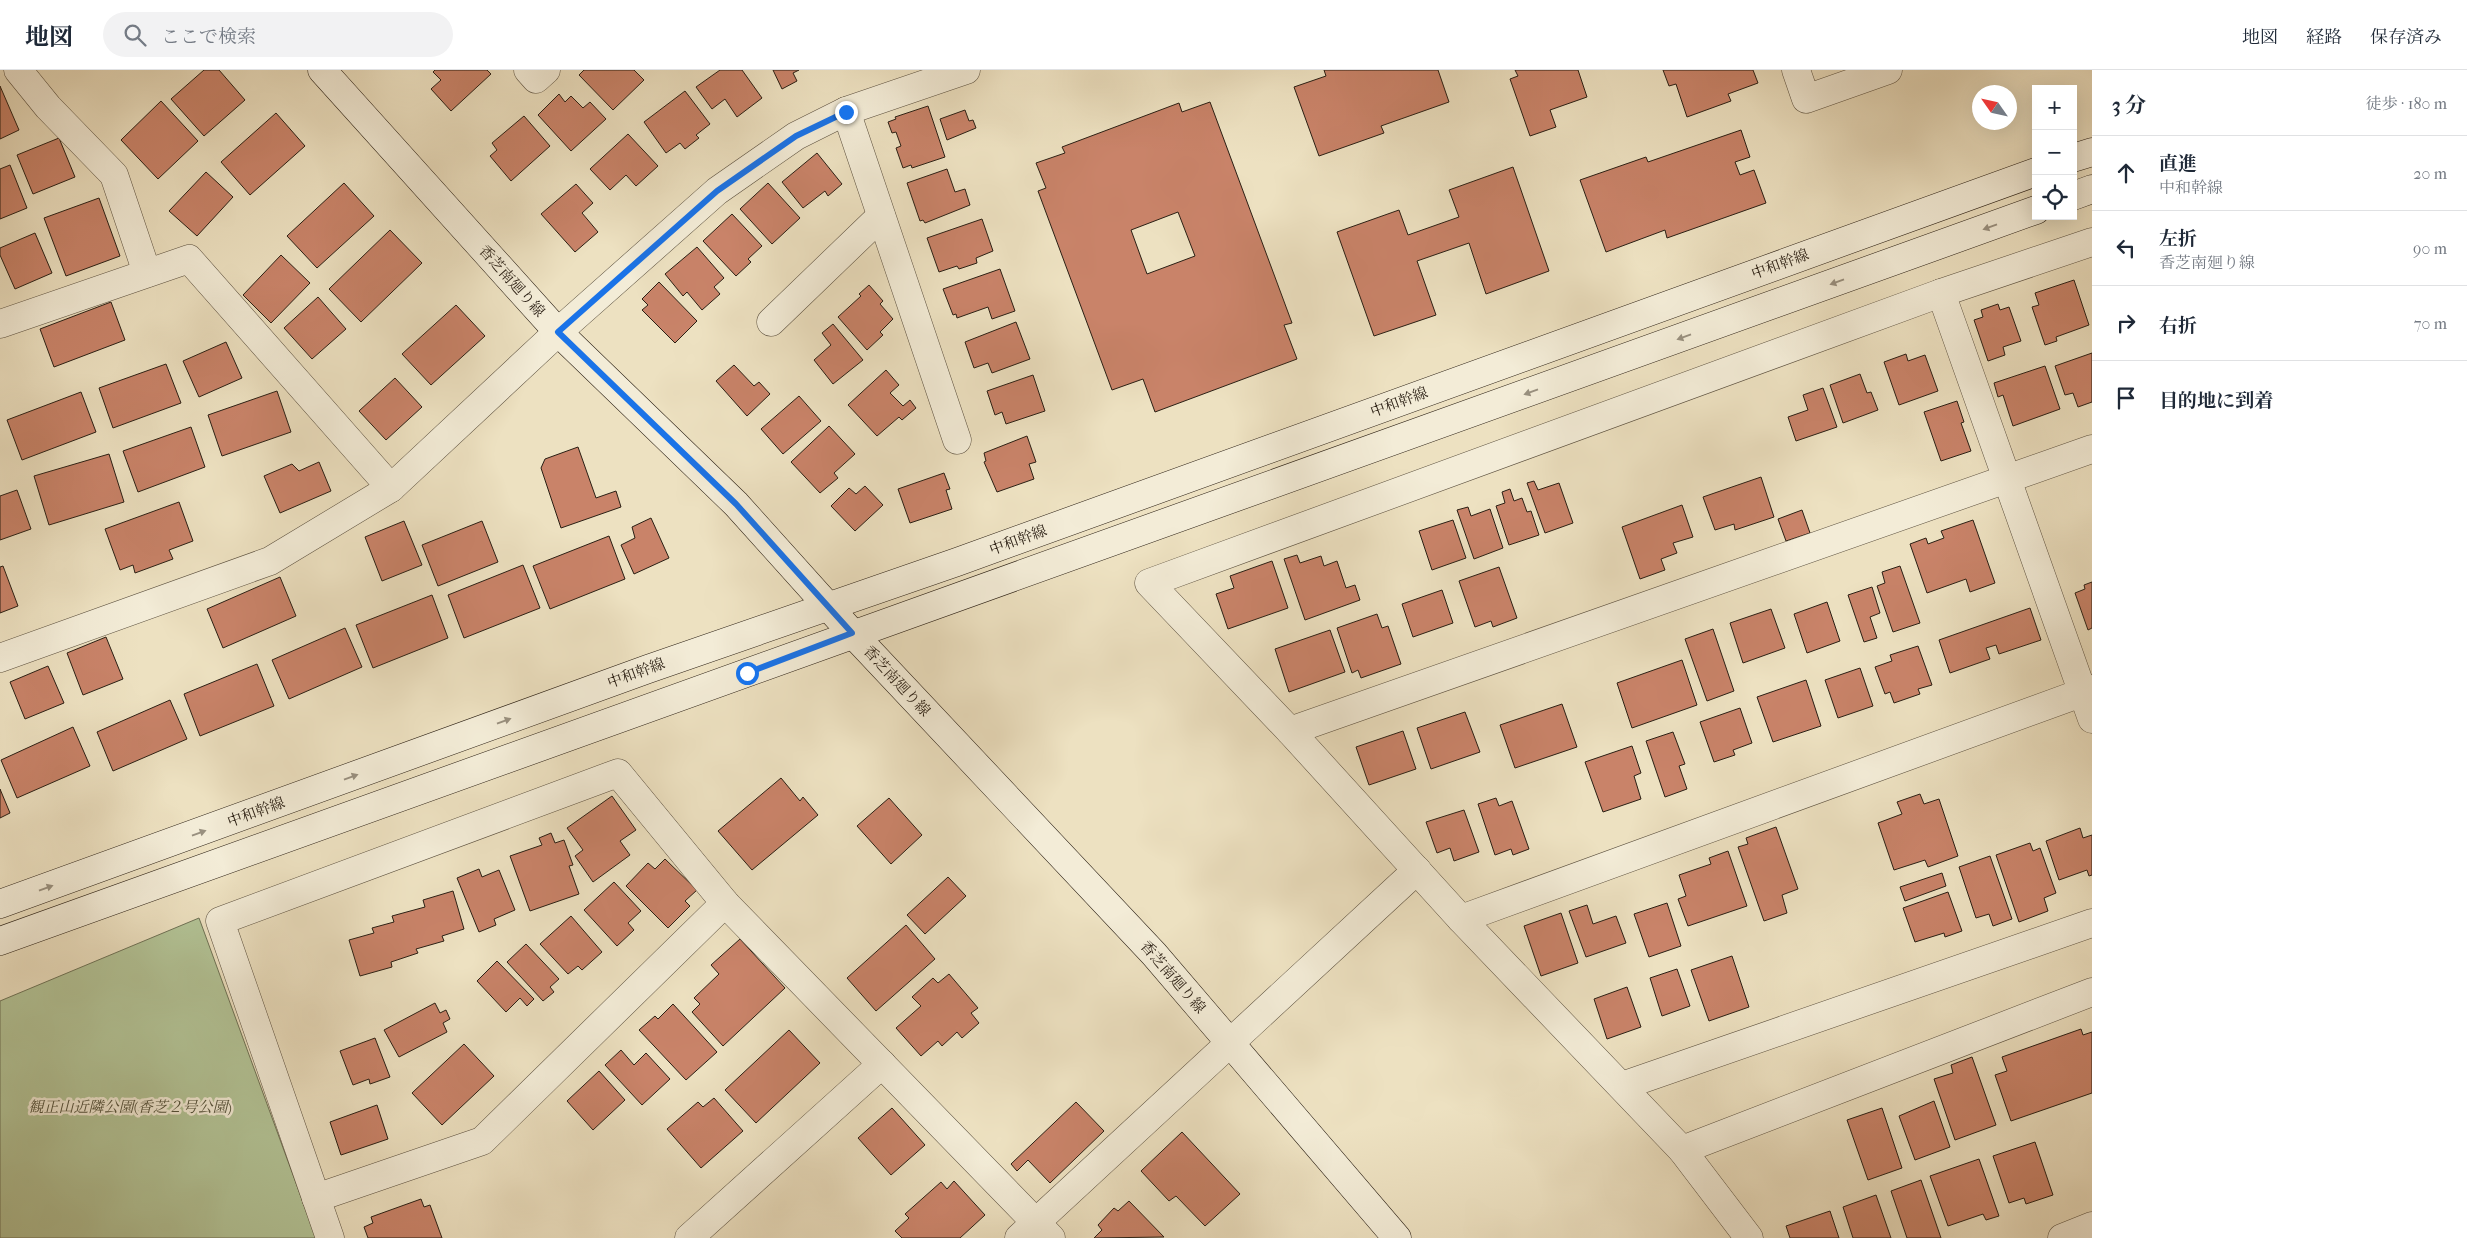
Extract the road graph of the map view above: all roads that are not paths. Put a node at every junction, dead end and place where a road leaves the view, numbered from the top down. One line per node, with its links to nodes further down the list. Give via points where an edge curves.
1 (18, 70): 17 (street, via 48,107 114,175)
2 (322, 70): 21 (street, 香芝南廻り線)
3 (528, 70): 4 (street, via 536,79)
4 (546, 70)
5 (966, 70): 8 (street)
6 (1796, 70): 7 (street, via 1806,99)
7 (1888, 70)
8 (846, 112): 15 (street); 21 (street, via 796,136 717,191)
9 (2092, 152): 10 (street)
10 (2077, 157)
11 (2032, 173): 26 (street, 中和幹線, via 966,559)
12 (2092, 189): 13 (street)
13 (2077, 195)
14 (2032, 211): 27 (street, one-way to 27)
15 (881, 216): 19 (street); 22 (street)
16 (2092, 242): 18 (street)
17 (147, 273): 20 (street); 25 (street, via 189,259)
18 (1941, 293): 24 (street); 31 (street, via 1149,584)
19 (770, 322)
20 (0, 324)
21 (558, 332): 25 (street); 26 (street, 香芝南廻り線, via 736,504)
22 (957, 440)
23 (2092, 448): 24 (street)
24 (2007, 479): 29 (street); 31 (street)
25 (391, 488): 28 (street, via 270,561)
26 (827, 606): 27 (street, 香芝南廻り線); 34 (street, 中和幹線, one-way to 26)
27 (852, 633): 37 (street); 39 (street, 香芝南廻り線, via 1154,954)
28 (0, 658)
29 (2087, 691): 30 (street); 35 (street)
30 (2092, 719)
31 (1290, 731): 32 (street)
32 (1417, 870): 35 (street); 39 (street)
33 (725, 903): 40 (street); 43 (street, via 482,1141); 43 (street, via 618,773 220,921)
34 (0, 904)
35 (1462, 919): 41 (street)
36 (2092, 923): 41 (street)
37 (0, 941)
38 (2092, 992): 42 (street)
39 (1229, 1043): 45 (street); 48 (street, 香芝南廻り線)
40 (882, 1064): 45 (street); 47 (street)
41 (1622, 1086): 42 (street)
42 (1682, 1150): 49 (street)
43 (316, 1198): 46 (street)
44 (2092, 1226): 50 (street)
45 (1036, 1232)
46 (330, 1238)
47 (690, 1238)
48 (1397, 1238)
49 (1749, 1238)
50 (2062, 1238)

